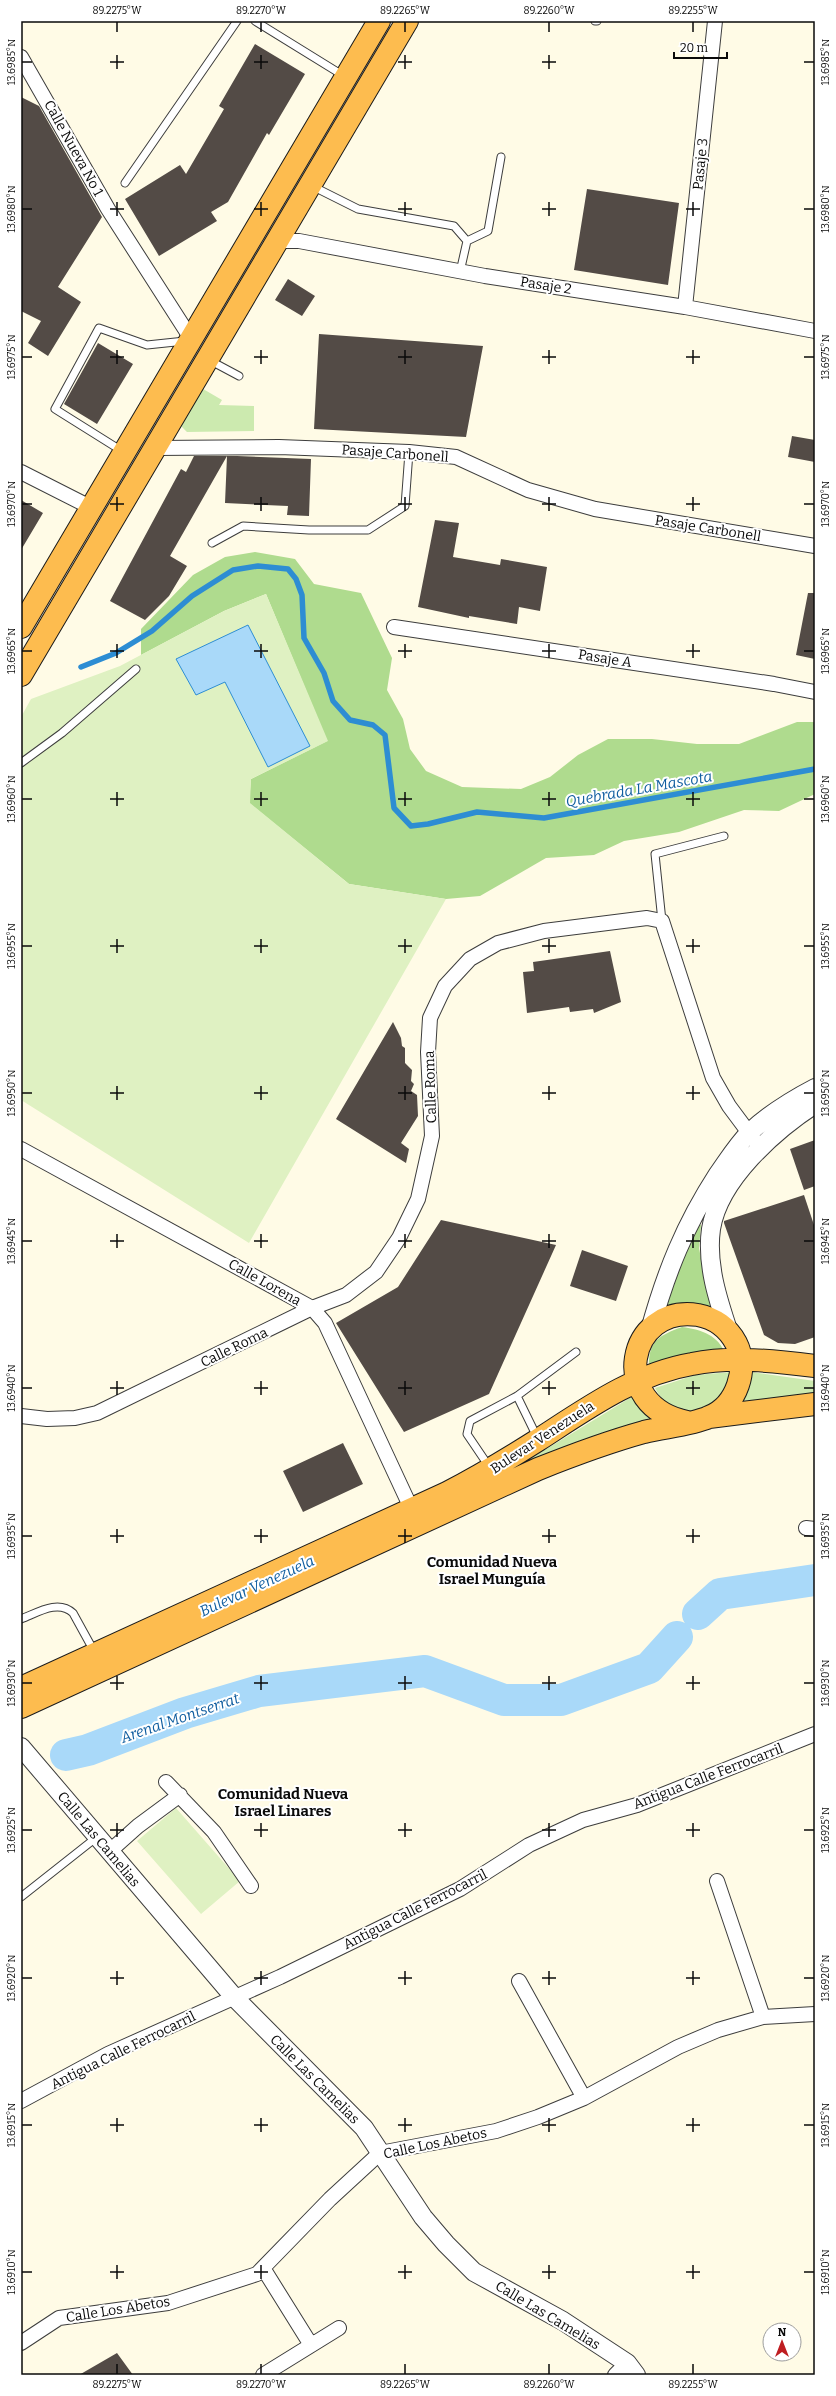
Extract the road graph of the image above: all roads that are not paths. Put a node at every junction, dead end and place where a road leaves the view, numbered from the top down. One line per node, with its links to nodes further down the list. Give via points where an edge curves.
1 (238, 21): 9 (lane)
2 (255, 21): 7 (lane)
3 (379, 21): 7 (highway)
4 (407, 21): 10 (highway)
5 (715, 21): 14 (street, Pasaje 3)
6 (21, 57): 16 (street, Calle Nueva No 1, via 108,209)
7 (346, 77): 16 (highway)
8 (501, 157): 12 (lane, via 488,231)
9 (125, 183)
10 (310, 185): 11 (highway); 12 (lane, via 325,195 358,209 454,226)
11 (276, 241): 13 (street, Pasaje 2, via 299,241); 17 (highway)
12 (467, 241): 13 (lane)
13 (460, 272): 14 (street, Pasaje 2)
14 (685, 307): 15 (street, Pasaje 2)
15 (815, 331)
16 (192, 340): 20 (highway); 20 (lane, via 147,345 99,328 55,409)
17 (207, 359): 18 (lane); 19 (highway)
18 (238, 376)
19 (155, 448): 21 (street, Pasaje Carbonell); 29 (highway)
20 (124, 452): 23 (highway)
21 (409, 452): 24 (lane, via 405,506 368,530 243,526); 25 (street, Pasaje Carbonell, via 456,457 528,490 595,509)
22 (21, 472): 23 (street)
23 (90, 507): 26 (highway)
24 (212, 543)
25 (815, 546)
26 (21, 627)
27 (394, 627): 30 (street, Pasaje A)
28 (136, 669): 31 (lane, via 62,733)
29 (21, 675)
30 (815, 692)
31 (21, 763)
32 (724, 836): 33 (lane, via 655,854)
33 (662, 921): 36 (street, via 713,1078); 39 (street, Calle Roma, via 647,918 544,931 498,943 470,959 444,986 430,1018 428,1052 432,1136 418,1199 399,1238 376,1272 346,1295)
34 (815, 1088): 36 (street, via 774,1113)
35 (815, 1104): 37 (street, via 791,1120)
36 (749, 1133): 37 (street); 40 (street, via 708,1190 679,1243 663,1282)
37 (760, 1147): 41 (street, via 727,1191 716,1210 712,1224 711,1265)
38 (21, 1149): 39 (street, Calle Lorena)
39 (312, 1308): 48 (street, Calle Roma, via 97,1413 75,1418 47,1419); 53 (street, Calle Lorena, via 325,1323)
40 (650, 1330): 41 (highway, via 664,1320 690,1314 708,1318); 45 (highway, via 636,1355)
41 (729, 1333): 43 (highway, via 738,1347)
42 (576, 1352): 46 (lane)
43 (741, 1360): 44 (highway, Bulevar Venezuela); 45 (highway, Bulevar Venezuela, via 691,1364); 49 (highway, via 739,1383 734,1394 728,1403)
44 (815, 1366)
45 (636, 1382): 50 (highway, via 646,1399 660,1412); 51 (highway, Bulevar Venezuela, via 600,1400)
46 (517, 1396): 51 (lane); 52 (lane, via 470,1421 467,1428 467,1434)
47 (815, 1404): 49 (highway)
48 (21, 1416)
49 (709, 1417): 50 (highway, Bulevar Venezuela)
50 (687, 1422): 57 (highway, Bulevar Venezuela, via 606,1443 538,1469)
51 (539, 1439): 52 (highway, Bulevar Venezuela)
52 (491, 1470): 53 (highway, Bulevar Venezuela)
53 (411, 1508): 55 (highway, Bulevar Venezuela)
54 (21, 1619): 55 (lane, via 55,1606 68,1608)
55 (96, 1654): 56 (highway, Bulevar Venezuela)
56 (21, 1688)
57 (21, 1707)
58 (815, 1734): 68 (street, Antigua Calle Ferrocarril, via 637,1805 583,1820 529,1845 460,1889)
59 (21, 1747): 62 (street, Calle Las Camelias)
60 (166, 1782): 61 (street)
61 (180, 1795): 63 (street, via 138,1826); 65 (street, via 214,1832)
62 (97, 1837): 63 (street, Calle Las Camelias); 66 (lane)
63 (110, 1851): 68 (street, Calle Las Camelias)
64 (717, 1881): 70 (street)
65 (251, 1886)
66 (21, 1897)
67 (519, 1980): 71 (street)
68 (234, 1997): 72 (street, Antigua Calle Ferrocarril, via 108,2054); 73 (street, Calle Las Camelias, via 364,2128)
69 (815, 2014): 70 (street, Calle Los Abetos)
70 (763, 2017): 71 (street, Calle Los Abetos, via 701,2036)
71 (584, 2098): 73 (street, Calle Los Abetos, via 496,2131)
72 (21, 2101)
73 (380, 2153): 74 (street, Calle Los Abetos, via 330,2199); 78 (street, Calle Las Camelias, via 423,2217 474,2272 563,2322)
74 (263, 2268): 76 (street, Calle Los Abetos, via 257,2274 168,2303 59,2318); 77 (street)
75 (339, 2328): 77 (street)
76 (21, 2343)
77 (311, 2345): 79 (street)
78 (626, 2371)
79 (263, 2375)

